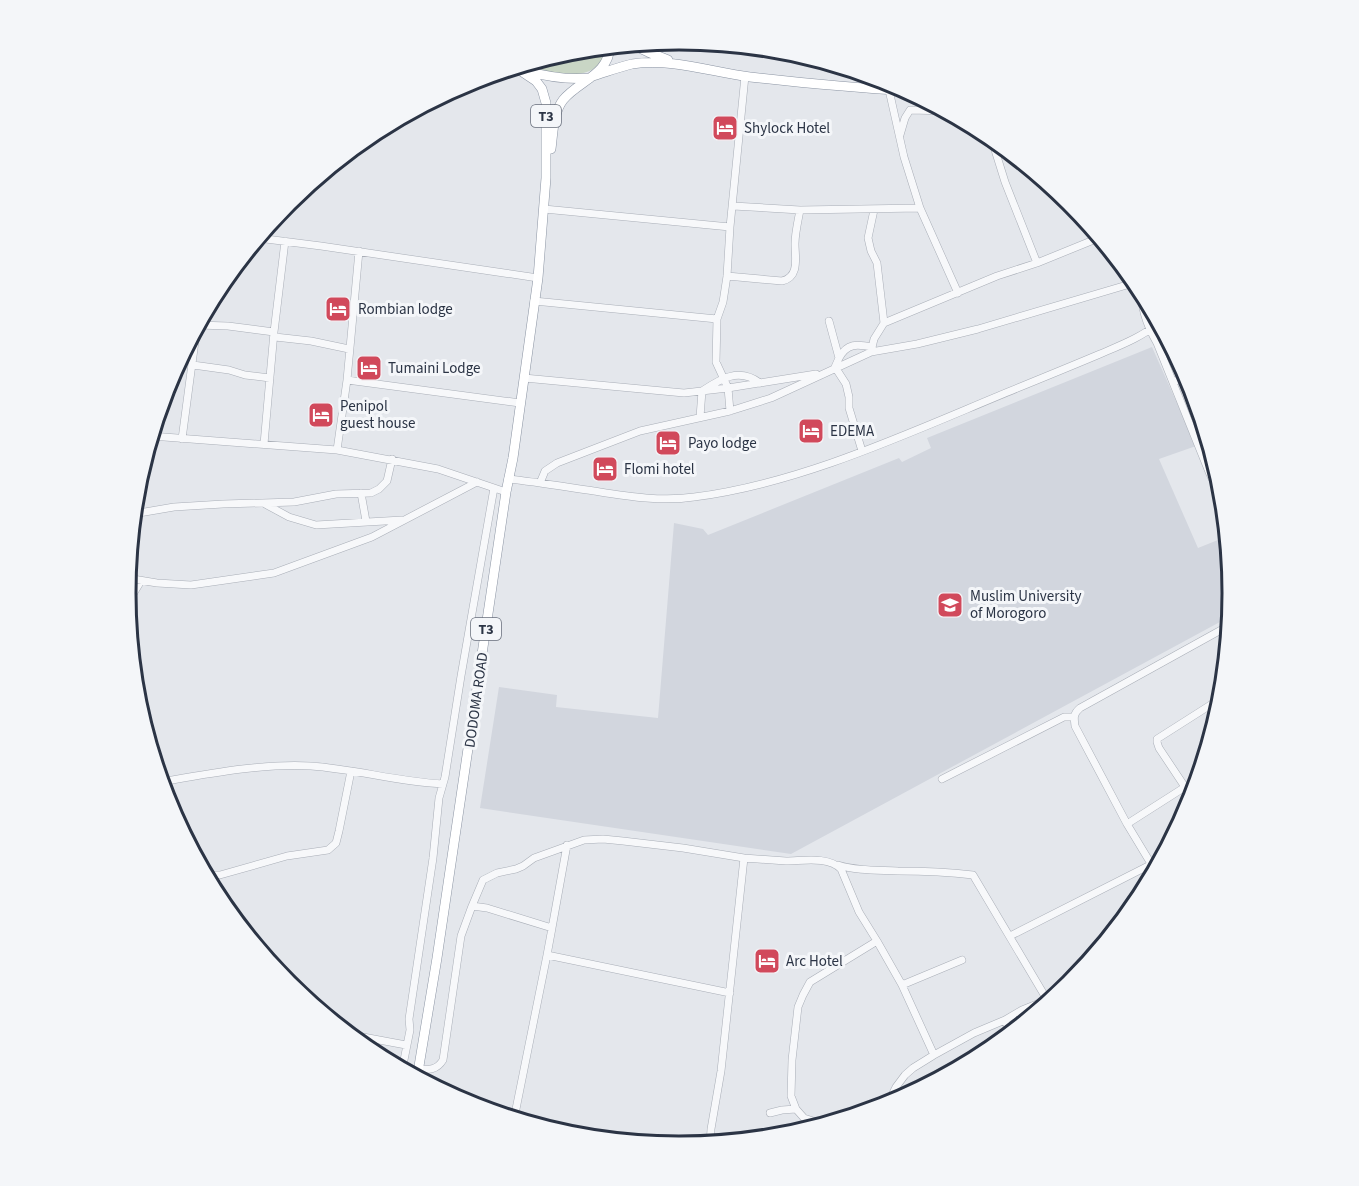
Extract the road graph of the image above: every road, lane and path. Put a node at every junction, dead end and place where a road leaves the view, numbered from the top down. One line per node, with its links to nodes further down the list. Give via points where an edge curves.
1 (646, 51): 3 (highway)
2 (609, 54): 7 (highway)
3 (678, 64): 6 (highway); 7 (highway, via 631,64)
4 (528, 71): 7 (highway, via 550,78)
5 (523, 73): 13 (highway, DODOMA ROAD / T3, via 542,89 546,103)
6 (745, 76): 8 (highway); 14 (street)
7 (591, 77): 13 (highway, DODOMA ROAD / T3, via 563,100 557,112)
8 (883, 89)
9 (890, 92): 11 (street)
10 (929, 110): 11 (street, via 910,110)
11 (900, 135): 15 (street)
12 (995, 151): 24 (street)
13 (546, 178): 16 (highway, DODOMA ROAD / T3)
14 (733, 206): 17 (street); 19 (street)
15 (921, 208): 18 (street); 28 (street)
16 (544, 209): 19 (street); 26 (highway, DODOMA ROAD / T3)
17 (800, 210): 18 (street); 25 (street, via 797,260 791,277 782,280)
18 (874, 210): 33 (street, via 868,238 877,264)
19 (730, 227): 25 (street)
20 (268, 239): 22 (street)
21 (1093, 240): 24 (street)
22 (285, 241): 23 (street); 37 (street)
23 (359, 251): 26 (street); 41 (street)
24 (1037, 263): 28 (street)
25 (727, 276): 31 (street)
26 (538, 278): 29 (highway, DODOMA ROAD / T3)
27 (1127, 285): 42 (street, via 978,329 917,344)
28 (958, 293): 33 (street)
29 (534, 301): 31 (street); 48 (highway, DODOMA ROAD / T3)
30 (1143, 310): 36 (street)
31 (717, 319): 49 (street, via 716,362)
32 (829, 321): 43 (street)
33 (884, 323): 42 (street)
34 (206, 326): 37 (street)
35 (1153, 327): 36 (street)
36 (1150, 330): 39 (street); 63 (street, via 1056,373)
37 (274, 334): 41 (street); 47 (street)
38 (1161, 342): 39 (street)
39 (1157, 343): 52 (street)
40 (195, 348): 44 (street)
41 (349, 349): 50 (street)
42 (872, 349): 43 (street, via 855,345 843,350); 45 (street)
43 (838, 358): 45 (street)
44 (193, 365): 47 (street); 60 (street)
45 (835, 367): 46 (street); 63 (street, via 846,384)
46 (825, 372): 53 (street); 57 (street, via 771,398)
47 (270, 378): 61 (street)
48 (524, 378): 55 (street, via 684,393); 56 (highway, DODOMA ROAD / T3)
49 (723, 378): 53 (street, via 741,376); 54 (street); 55 (street)
50 (347, 380): 56 (street); 62 (street)
51 (1179, 380): 52 (street)
52 (1173, 382): 65 (street)
53 (760, 383): 54 (street)
54 (728, 388): 55 (street); 57 (street)
55 (702, 391): 58 (street)
56 (520, 403): 66 (highway, DODOMA ROAD / T3)
57 (730, 411): 58 (street)
58 (700, 417): 68 (street, via 640,431 557,463 545,471)
59 (159, 437): 60 (street)
60 (182, 439): 61 (street)
61 (264, 444): 62 (street)
62 (337, 450): 64 (street)
63 (862, 451): 68 (street, via 783,478 692,498 624,496)
64 (392, 459): 67 (street); 71 (street, via 387,481 371,493)
65 (1209, 473)
66 (508, 479): 68 (street); 70 (highway, DODOMA ROAD / T3)
67 (477, 482): 69 (street); 74 (street)
68 (540, 483)
69 (494, 488): 70 (street); 85 (street)
70 (506, 492): 110 (highway, DODOMA ROAD / T3)
71 (361, 493): 72 (street); 75 (street)
72 (263, 502): 73 (street); 75 (street, via 289,517 316,525)
73 (142, 512)
74 (408, 519): 75 (street); 77 (street, via 372,537 274,573 200,585)
75 (366, 521)
76 (136, 580): 77 (street)
77 (141, 581): 78 (street)
78 (136, 589)
79 (1222, 628): 81 (street, via 1080,708)
80 (1212, 704): 86 (street, via 1157,739)
81 (1074, 717): 83 (street, via 1064,717); 87 (street)
82 (351, 771): 84 (street, via 308,766 259,768); 85 (street); 93 (street, via 336,843 328,850 287,856)
83 (942, 779)
84 (170, 781)
85 (443, 784): 107 (street)
86 (1185, 787): 87 (street)
87 (1127, 824): 90 (street)
88 (567, 845): 89 (street, via 603,839); 94 (street, via 483,880); 95 (street)
89 (744, 858): 91 (street); 101 (street)
90 (1151, 863)
91 (836, 865): 96 (street, via 863,870 973,875); 97 (street)
92 (1150, 865): 96 (street)
93 (215, 875)
94 (472, 906): 95 (street); 111 (street, via 461,936 443,1060 439,1066)
95 (552, 928): 98 (street)
96 (1010, 936): 102 (street)
97 (877, 941): 100 (street); 113 (street, via 810,982 803,995 798,1007 792,1074 791,1096)
98 (547, 955): 101 (street); 114 (street)
99 (962, 960): 100 (street)
100 (902, 985): 108 (street)
101 (730, 993): 117 (street)
102 (1045, 995)
103 (1032, 1006): 104 (street)
104 (1005, 1020): 105 (street); 108 (street)
105 (1007, 1026)
106 (368, 1038): 107 (street)
107 (406, 1045): 109 (street)
108 (933, 1055): 112 (street, via 905,1075)
109 (403, 1061)
110 (418, 1069)
111 (423, 1072)
112 (893, 1092)
113 (796, 1109): 115 (street); 116 (street)
114 (516, 1111)
115 (770, 1113)
116 (811, 1120)
117 (711, 1135)

